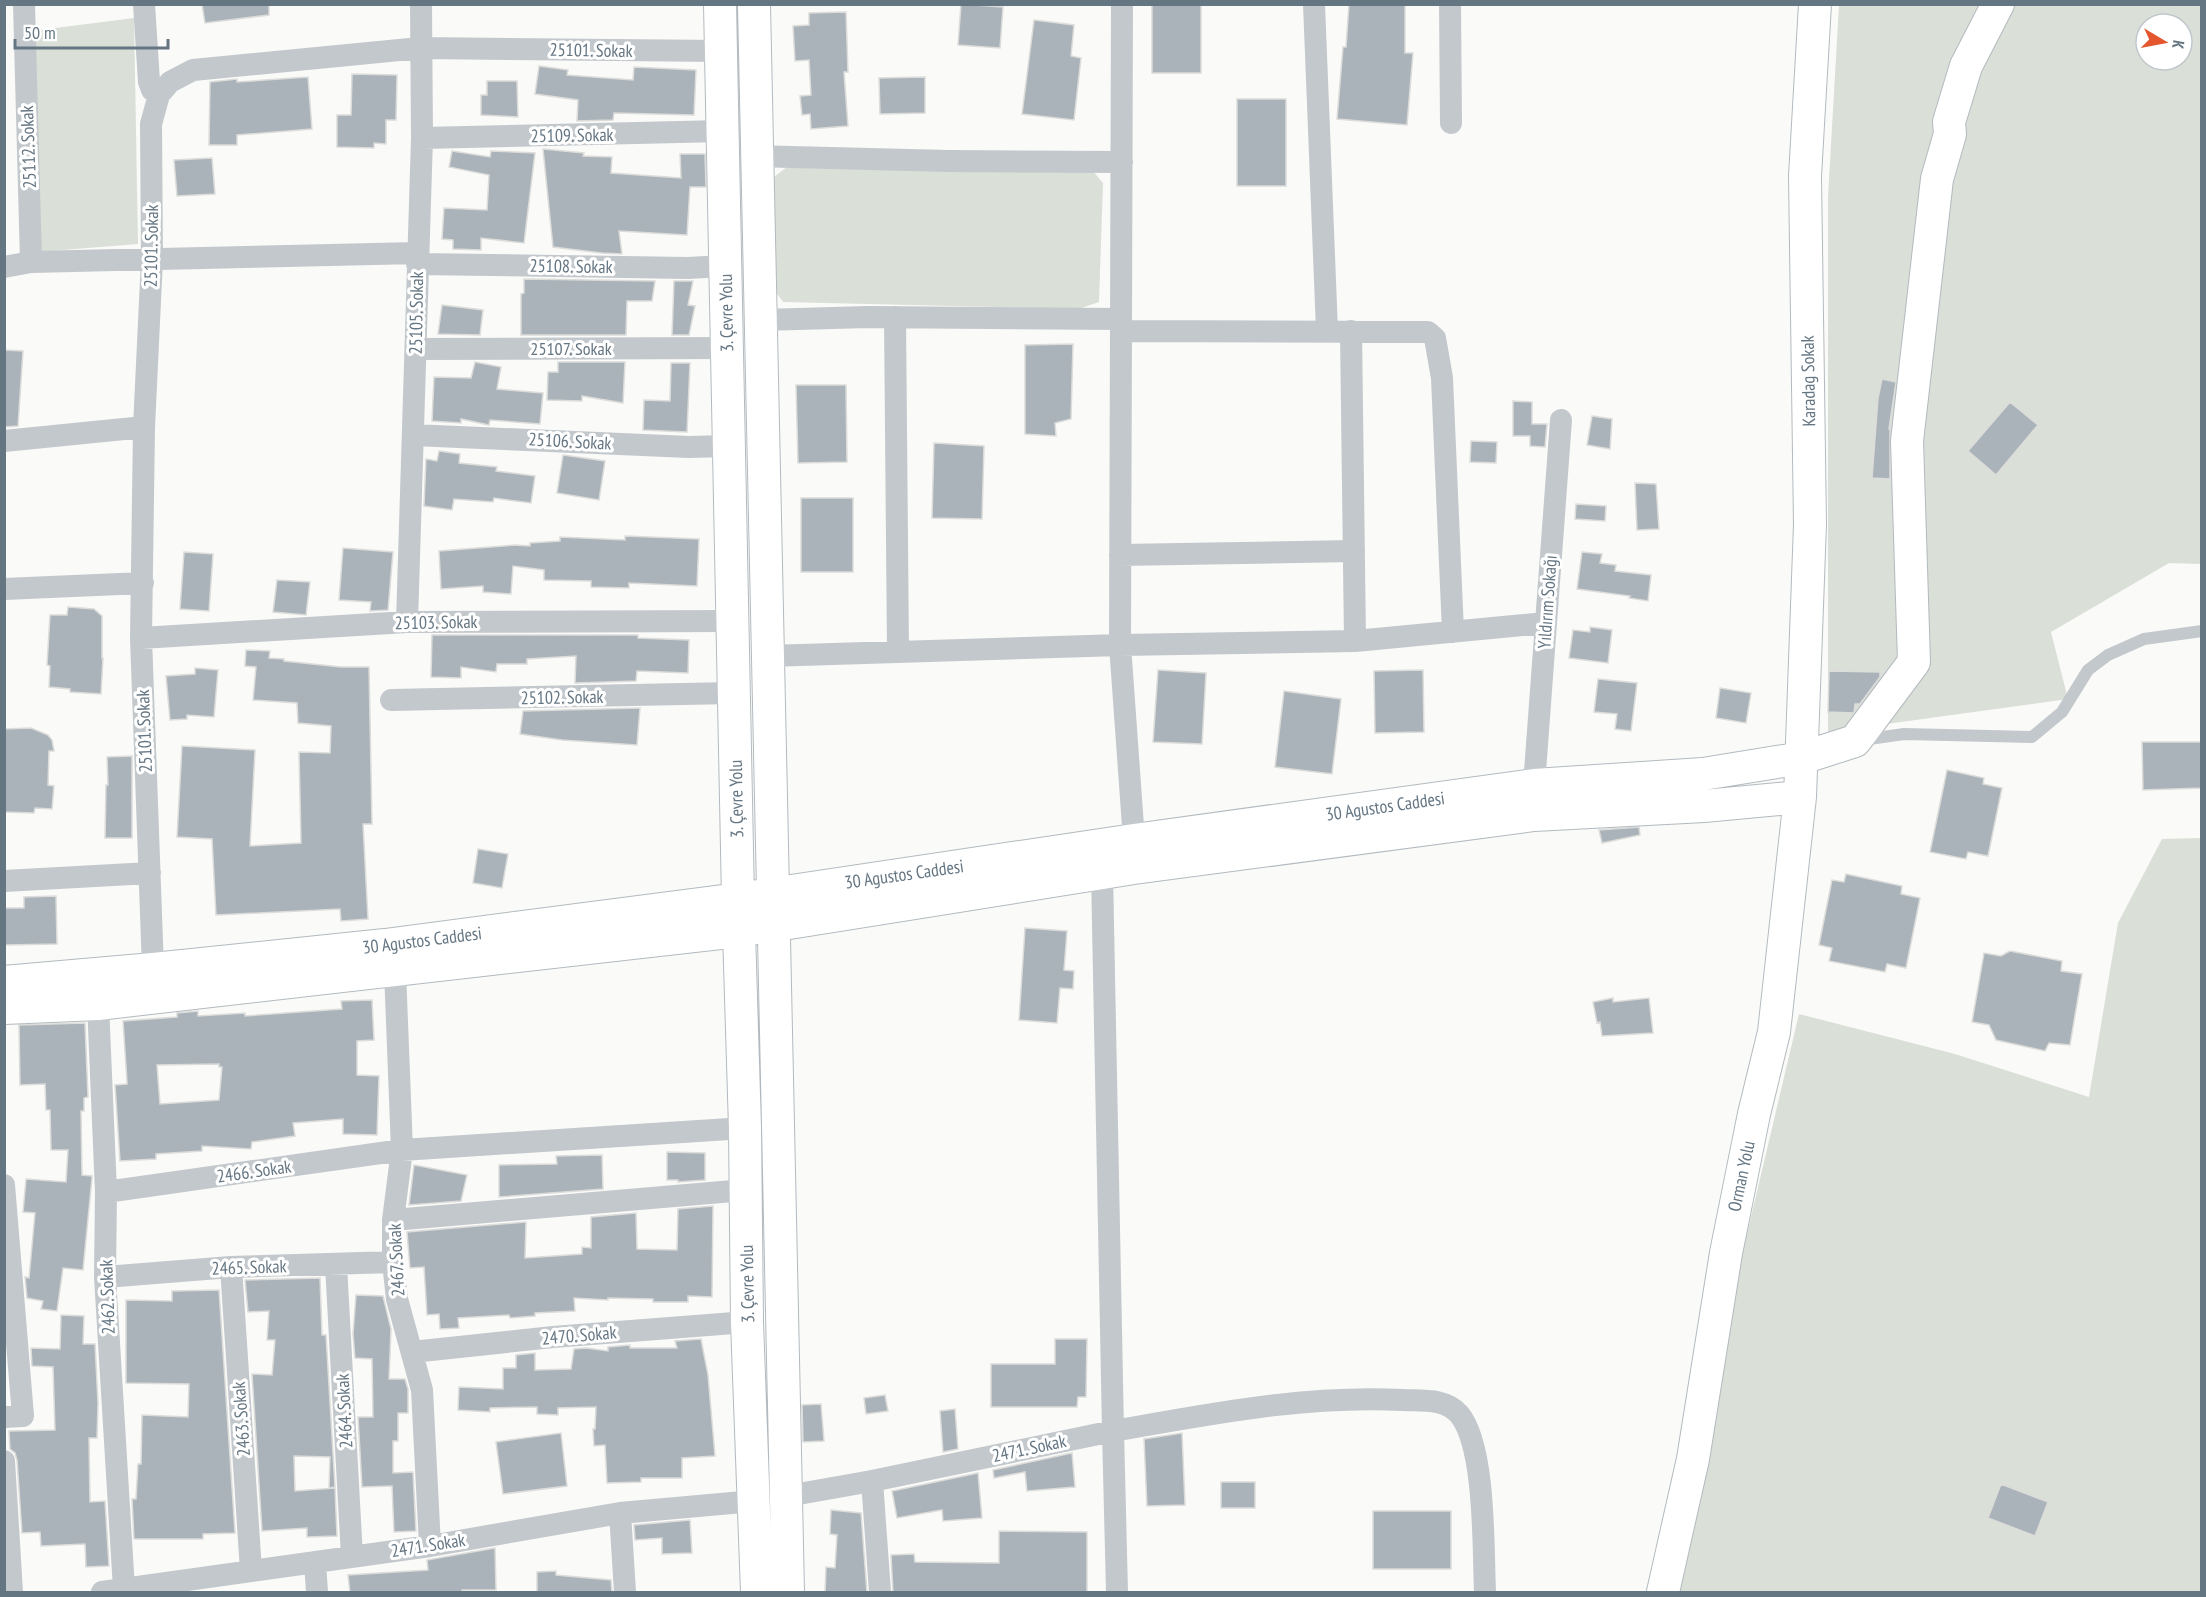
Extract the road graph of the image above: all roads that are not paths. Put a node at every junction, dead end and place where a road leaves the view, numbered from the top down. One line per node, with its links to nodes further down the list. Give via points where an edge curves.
1 (24, 4): 21 (street, 25112. Sokak)
2 (144, 4): 13 (street, via 149,82)
3 (421, 4): 11 (street, 25105. Sokak)
4 (720, 4): 12 (main road, 3. Çevre Yolu)
5 (754, 4): 17 (main road, 3. Çevre Yolu)
6 (1122, 4): 18 (street)
7 (1314, 4): 27 (street)
8 (1450, 4): 14 (street)
9 (1815, 4): 53 (main road, Karadag Sokak, via 1805,176 1810,524)
10 (1998, 4): 52 (main road, via 1966,66 1937,179 1907,441 1914,662)
11 (420, 48): 12 (street, 25101. Sokak); 13 (street, 25101. Sokak, via 193,70 170,82); 16 (street, 25105. Sokak)
12 (721, 51): 15 (main road, 3. Çevre Yolu)
13 (159, 96): 20 (street, 25101. Sokak, via 151,124)
14 (1451, 123)
15 (722, 131): 16 (street, 25109. Sokak); 22 (main road, 3. Çevre Yolu)
16 (422, 138): 19 (street, 25105. Sokak)
17 (757, 156): 18 (street); 25 (main road, 3. Çevre Yolu)
18 (1122, 162): 26 (street)
19 (417, 258): 20 (street, 25108. Sokak); 22 (street, 25108. Sokak); 30 (street, 25105. Sokak)
20 (152, 259): 21 (street, 25108. Sokak); 32 (street, 25101. Sokak)
21 (31, 262): 23 (street)
22 (724, 266): 29 (main road, 3. Çevre Yolu)
23 (4, 267)
24 (895, 317): 25 (street); 26 (street); 48 (street)
25 (760, 320): 49 (main road, 3. Çevre Yolu)
26 (1121, 325): 27 (street); 37 (street)
27 (1327, 331): 28 (street)
28 (1351, 331): 36 (street); 44 (street, via 1428,332 1435,338 1442,378)
29 (727, 348): 30 (street, 25107. Sokak); 35 (main road, 3. Çevre Yolu)
30 (416, 349): 33 (street, 25105. Sokak)
31 (1561, 420): 42 (street, Yıldırım Sokağı)
32 (144, 427): 34 (street); 38 (street, 25101. Sokak)
33 (412, 435): 35 (street, 25106. Sokak); 41 (street, 25105. Sokak)
34 (4, 441)
35 (728, 446): 40 (main road, 3. Çevre Yolu)
36 (1354, 551): 37 (street); 46 (street)
37 (1120, 555): 47 (street)
38 (143, 583): 39 (street); 45 (street, 25101. Sokak)
39 (4, 589)
40 (732, 621): 41 (street, 25103. Sokak); 50 (main road, 3. Çevre Yolu)
41 (407, 622): 45 (street, 25103. Sokak)
42 (1545, 623): 44 (street); 54 (street, Yıldırım Sokağı)
43 (2202, 631): 52 (lane, via 2144,639 2108,655 2088,670 2062,712 2032,737 1904,734)
44 (1453, 632): 46 (street)
45 (141, 638): 57 (street, 25101. Sokak)
46 (1355, 641): 47 (street)
47 (1120, 645): 48 (street); 56 (street)
48 (898, 652): 49 (street)
49 (768, 656): 60 (main road, 3. Çevre Yolu)
50 (733, 693): 51 (street, 25102. Sokak); 61 (main road, 3. Çevre Yolu)
51 (391, 700)
52 (1855, 741): 53 (main road, 30 Agustos Caddesi)
53 (1802, 758): 54 (main road, 30 Agustos Caddesi, via 1703,774); 55 (main road, Orman Yolu)
54 (1534, 785): 56 (main road, 30 Agustos Caddesi)
55 (1800, 797): 58 (main road, 30 Agustos Caddesi, via 1534,815); 101 (main road, Orman Yolu, via 1774,1032 1726,1253 1693,1459)
56 (1134, 840): 60 (main road, 30 Agustos Caddesi)
57 (150, 873): 59 (street); 64 (street, 25101. Sokak)
58 (1102, 873): 62 (main road, 30 Agustos Caddesi); 82 (street)
59 (4, 881)
60 (772, 893): 61 (main road, 30 Agustos Caddesi); 62 (main road, 3. Çevre Yolu)
61 (738, 899): 63 (main road, 3. Çevre Yolu); 64 (main road, 30 Agustos Caddesi, via 385,945)
62 (773, 926): 63 (main road, 30 Agustos Caddesi); 85 (main road, 3. Çevre Yolu)
63 (738, 932): 65 (main road, 30 Agustos Caddesi); 69 (main road, 3. Çevre Yolu)
64 (153, 969): 66 (main road, 30 Agustos Caddesi)
65 (395, 971): 67 (main road, 30 Agustos Caddesi); 70 (street, 2467. Sokak)
66 (4, 982)
67 (98, 1004): 68 (main road, 30 Agustos Caddesi); 73 (street, 2462. Sokak)
68 (4, 1008)
69 (745, 1128): 70 (street, 2466. Sokak); 72 (main road, 3. Çevre Yolu)
70 (402, 1150): 73 (street, 2466. Sokak); 74 (street, 2467. Sokak)
71 (4, 1185): 81 (street, via 22,1416)
72 (745, 1190): 74 (street); 79 (main road, 3. Çevre Yolu)
73 (106, 1192): 78 (street, 2462. Sokak)
74 (393, 1221): 75 (street, 2467. Sokak)
75 (393, 1262): 76 (street, 2465. Sokak); 80 (street, 2467. Sokak, via 397,1299)
76 (336, 1265): 77 (street, 2465. Sokak); 89 (street, 2464. Sokak)
77 (231, 1267): 78 (street, 2465. Sokak); 91 (street, 2463. Sokak)
78 (105, 1277): 92 (street, 2462. Sokak)
79 (747, 1322): 80 (street, 2470. Sokak); 86 (main road, 3. Çevre Yolu)
80 (412, 1352): 88 (street, 2467. Sokak, via 422,1390)
81 (4, 1417)
82 (1113, 1431): 84 (street, 2471. Sokak); 99 (street); 100 (street, 2471. Sokak, via 1311,1400 1440,1402 1458,1413 1470,1432 1480,1501)
83 (4, 1461): 93 (street)
84 (872, 1481): 85 (street, 2471. Sokak); 98 (street)
85 (787, 1496): 97 (main road, 3. Çevre Yolu)
86 (754, 1501): 87 (street, 2471. Sokak); 96 (main road, 3. Çevre Yolu)
87 (620, 1513): 88 (street, 2471. Sokak); 95 (street)
88 (430, 1546): 89 (street, 2471. Sokak)
89 (352, 1557): 90 (street, 2471. Sokak)
90 (315, 1562): 91 (street, 2471. Sokak); 94 (street)
91 (251, 1571): 92 (street, 2471. Sokak)
92 (113, 1591)
93 (12, 1593)
94 (317, 1593)
95 (625, 1593)
96 (757, 1593)
97 (788, 1593)
98 (880, 1593)
99 (1118, 1593)
100 (1485, 1593)
101 (1663, 1593)

